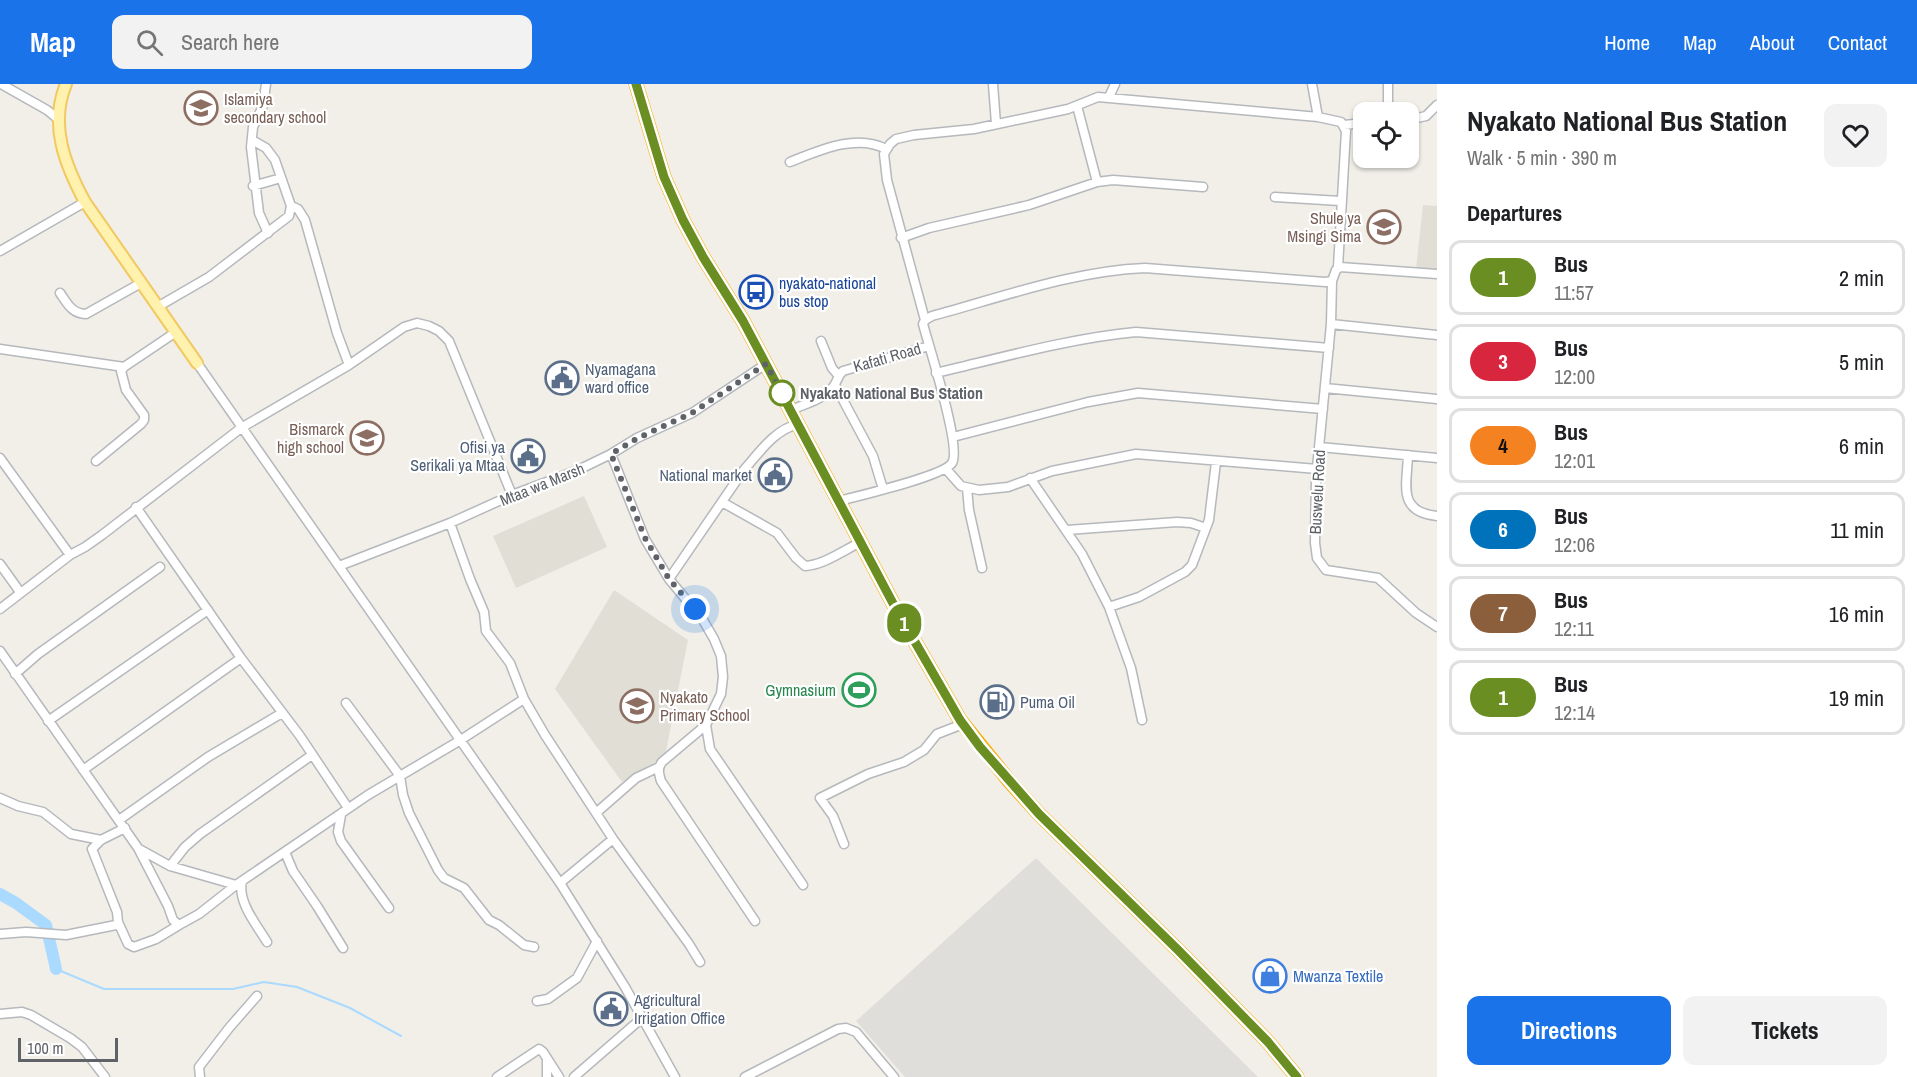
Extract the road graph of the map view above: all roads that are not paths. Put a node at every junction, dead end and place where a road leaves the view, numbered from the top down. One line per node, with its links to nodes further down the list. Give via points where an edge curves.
1 (1, 84): 15 (street)
2 (66, 84): 15 (main road)
3 (266, 84): 19 (street)
4 (636, 84): 48 (highway, via 664,177 683,220)
5 (993, 84): 16 (street)
6 (1115, 84): 9 (street)
7 (1312, 84): 13 (street)
8 (1388, 84): 10 (street)
9 (1109, 97): 12 (street, via 1090,99); 13 (street)
10 (1388, 102)
11 (1437, 105): 14 (street)
12 (1077, 106): 16 (street); 23 (street)
13 (1318, 117): 18 (street)
14 (1419, 118)
15 (58, 119): 28 (main road, via 63,153)
16 (996, 124): 20 (street, via 896,139)
17 (1353, 124): 18 (street)
18 (1344, 125): 27 (street)
19 (252, 140): 22 (street, via 270,153); 24 (street)
20 (886, 149): 21 (street, via 873,144 834,145); 31 (street, via 887,180)
21 (790, 162)
22 (281, 178): 24 (street); 29 (street)
23 (1097, 182): 25 (street); 31 (street, via 1029,205)
24 (254, 186): 30 (street, via 261,221)
25 (1203, 187)
26 (1275, 197): 27 (street)
27 (1340, 201): 33 (street)
28 (84, 202): 32 (street); 36 (main road)
29 (291, 206): 30 (street, via 289,216); 49 (street, via 305,220)
30 (268, 233): 38 (street, via 209,277)
31 (901, 238): 39 (street)
32 (0, 251)
33 (1338, 267): 34 (street); 35 (street)
34 (1437, 274)
35 (1332, 281): 39 (street, via 1120,269 1019,292); 40 (street, Buswelu Road)
36 (141, 283): 37 (street, via 86,314 72,310); 38 (main road)
37 (60, 293)
38 (159, 306): 41 (main road)
39 (925, 320): 44 (street)
40 (1331, 324): 42 (street); 45 (street, Buswelu Road)
41 (176, 332): 47 (main road); 50 (street)
42 (1437, 335)
43 (821, 341): 52 (street)
44 (929, 346): 51 (street); 52 (street, Kafati Road, via 850,367)
45 (1329, 348): 51 (street, via 1136,332); 54 (street, Buswelu Road)
46 (0, 349): 50 (street)
47 (197, 363): 59 (street)
48 (766, 364): 57 (highway); 62 (street, Mtaa wa Marsh, via 692,413)
49 (349, 365): 59 (street); 73 (street, via 404,327 417,323 440,332 456,356)
50 (124, 367): 66 (street, via 123,384 144,420)
51 (936, 373): 60 (street)
52 (838, 375): 53 (street, Kafati Road)
53 (835, 385): 57 (street, Kafati Road, via 826,394); 72 (street, via 873,456)
54 (1325, 388): 55 (street); 56 (street, Buswelu Road)
55 (1437, 399)
56 (1323, 409): 60 (street, via 1138,393); 61 (street, Buswelu Road)
57 (791, 410): 58 (highway)
58 (798, 424): 74 (highway); 75 (street, via 779,431 743,471)
59 (242, 428): 76 (street); 84 (street)
60 (954, 437): 68 (street, via 955,458)
61 (1320, 447): 63 (street); 69 (street, Buswelu Road)
62 (611, 454): 73 (street, Mtaa wa Marsh); 87 (street, via 638,523)
63 (1408, 455): 65 (street); 77 (street, via 1406,498 1416,510)
64 (0, 458): 82 (street)
65 (1437, 458)
66 (96, 460)
67 (1216, 462): 69 (street); 70 (street, via 1136,454); 79 (street)
68 (946, 469): 71 (street); 72 (street)
69 (1317, 469): 92 (street, Buswelu Road, via 1315,543 1320,564 1332,572 1378,578)
70 (1030, 478): 71 (street, via 993,490); 80 (street)
71 (967, 488): 86 (street)
72 (883, 489): 74 (street)
73 (512, 495): 78 (street, Mtaa wa Marsh)
74 (839, 501): 81 (highway)
75 (722, 502): 81 (street, via 777,533 805,566); 87 (street)
76 (136, 507): 82 (street); 91 (street)
77 (1437, 516)
78 (450, 523): 84 (street, Mtaa wa Marsh); 96 (street, via 484,612 486,631 510,663)
79 (1206, 528): 80 (street, via 1177,522); 89 (street, via 1197,556 1185,572 1139,597)
80 (1066, 530): 89 (street)
81 (861, 542): 101 (highway)
82 (70, 555): 88 (street)
83 (0, 564): 88 (street)
84 (339, 566): 103 (street)
85 (160, 567): 95 (street)
86 (982, 568)
87 (669, 579): 102 (street, via 703,620 721,656 721,694)
88 (20, 592): 90 (street)
89 (1109, 607): 99 (street, via 1131,668)
90 (0, 609)
91 (208, 610): 94 (street); 100 (street)
92 (1437, 627)
93 (0, 651): 95 (street)
94 (241, 658): 98 (street); 106 (street)
95 (15, 674): 100 (street)
96 (524, 699): 103 (street); 110 (street)
97 (346, 703): 107 (street)
98 (282, 713): 104 (street); 112 (street, via 208,757)
99 (1142, 720)
100 (48, 721): 106 (street)
101 (963, 724): 115 (street, via 937,734 910,759 820,798 833,816); 146 (highway, via 1039,814 1178,950)
102 (706, 726): 105 (street); 121 (street, via 714,757)
103 (459, 741): 107 (street); 120 (street)
104 (312, 755): 109 (street); 118 (street, via 200,834)
105 (659, 767): 110 (street, via 636,778); 123 (street, via 661,781)
106 (83, 770): 112 (street)
107 (400, 776): 109 (street); 129 (street, via 410,813 444,878 464,888 489,920 524,945)
108 (0, 798): 114 (street, via 42,812 71,834)
109 (348, 808): 111 (street)
110 (597, 813): 113 (street)
111 (341, 815): 117 (street); 122 (street, via 341,841)
112 (122, 824): 114 (street); 116 (street)
113 (613, 839): 120 (street); 131 (street)
114 (101, 840): 124 (street, via 93,846 93,853)
115 (844, 844)
116 (138, 848): 118 (street); 125 (street, via 173,920)
117 (285, 852): 119 (street); 130 (street, via 290,867)
118 (170, 866): 119 (street)
119 (239, 883): 125 (street, via 199,914); 128 (street, via 243,901)
120 (560, 883): 127 (street)
121 (803, 885)
122 (389, 908)
123 (755, 921)
124 (118, 922): 125 (street, via 128,944 134,947); 126 (street, via 112,927 57,935)
125 (179, 924)
126 (0, 934)
127 (597, 941): 133 (street, via 577,978 548,999); 135 (street)
128 (267, 942)
129 (534, 947)
130 (343, 948)
131 (700, 962)
132 (257, 996): 138 (street, via 199,1067)
133 (537, 1001)
134 (0, 1014): 137 (street, via 31,1015 70,1038)
135 (642, 1018): 142 (street); 143 (street)
136 (547, 1060): 139 (street, via 538,1049); 140 (street); 141 (street)
137 (105, 1077)
138 (200, 1077)
139 (497, 1077)
140 (547, 1077)
141 (559, 1077)
142 (574, 1077)
143 (675, 1077)
144 (745, 1077): 145 (street, via 846,1028 856,1032)
145 (894, 1077)
146 (1298, 1077)

